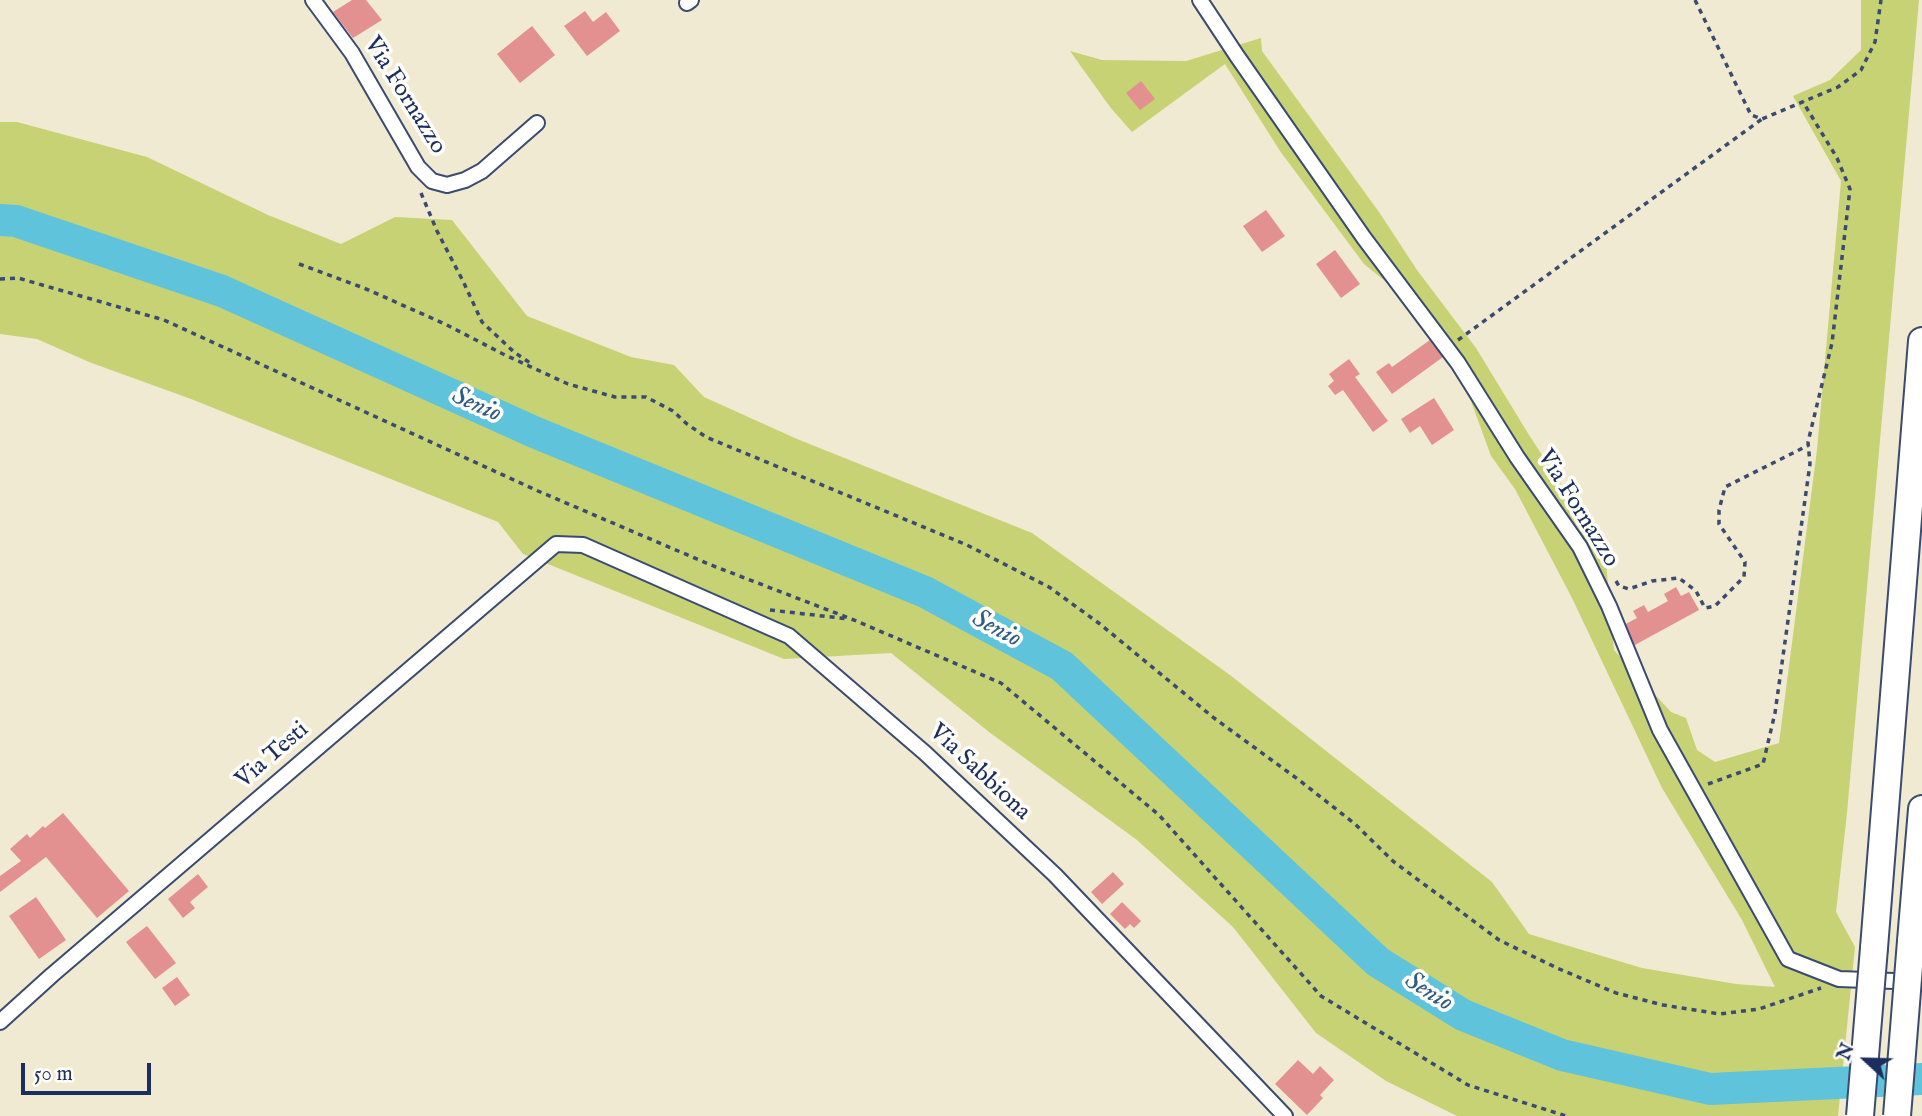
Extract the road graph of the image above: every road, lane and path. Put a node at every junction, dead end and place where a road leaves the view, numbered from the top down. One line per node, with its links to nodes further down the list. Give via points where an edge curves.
1 (313, 0): 8 (street, Via Fornazzo, via 352,53)
2 (1200, 0): 14 (street, Via Fornazzo, via 1364,238)
3 (1695, 0): 6 (path, via 1751,115)
4 (1881, 0): 5 (path, via 1875,42 1861,70 1838,87)
5 (1803, 102): 6 (path); 16 (path, via 1838,158 1850,189 1832,343)
6 (1762, 119): 11 (path)
7 (537, 123): 8 (street, Via Fornazzo, via 482,172 465,180 447,185 432,181)
8 (418, 167): 15 (path, via 419,188 482,322)
9 (299, 264): 15 (path, via 387,298)
10 (0, 279): 20 (path, via 18,278 164,320 547,495)
11 (1460, 338): 13 (path); 14 (path)
12 (1922, 341): 28 (highway, bridge)
13 (1466, 349)
14 (1450, 353): 21 (street, Via Fornazzo, via 1580,547 1660,730)
15 (538, 369): 23 (path, via 568,384 615,397 646,397 706,436 967,545 1049,587 1336,810 1394,862 1499,940 1557,968 1616,993 1720,1014 1795,998 1823,988)
16 (1809, 445): 18 (path, via 1725,487 1718,510 1720,523 1745,562 1744,578 1715,606 1704,608 1696,591 1679,578 1629,589 1619,586); 21 (path, via 1775,713 1763,764)
17 (583, 545): 25 (street, Via Testi, via 556,544); 26 (street, Via Sabbiona, via 789,636 925,753 1055,876)
18 (1613, 576)
19 (765, 609): 20 (path)
20 (855, 620): 27 (path, via 1001,683 1160,815 1321,996 1468,1085)
21 (1693, 790): 23 (street, Via Fornazzo, via 1788,958)
22 (1922, 809): 29 (highway, bridge)
23 (1832, 977): 24 (street, Via Fornazzo)
24 (1922, 982)
25 (0, 1022)
26 (1285, 1116)
27 (1566, 1116)
28 (1860, 1116)
29 (1897, 1116)

